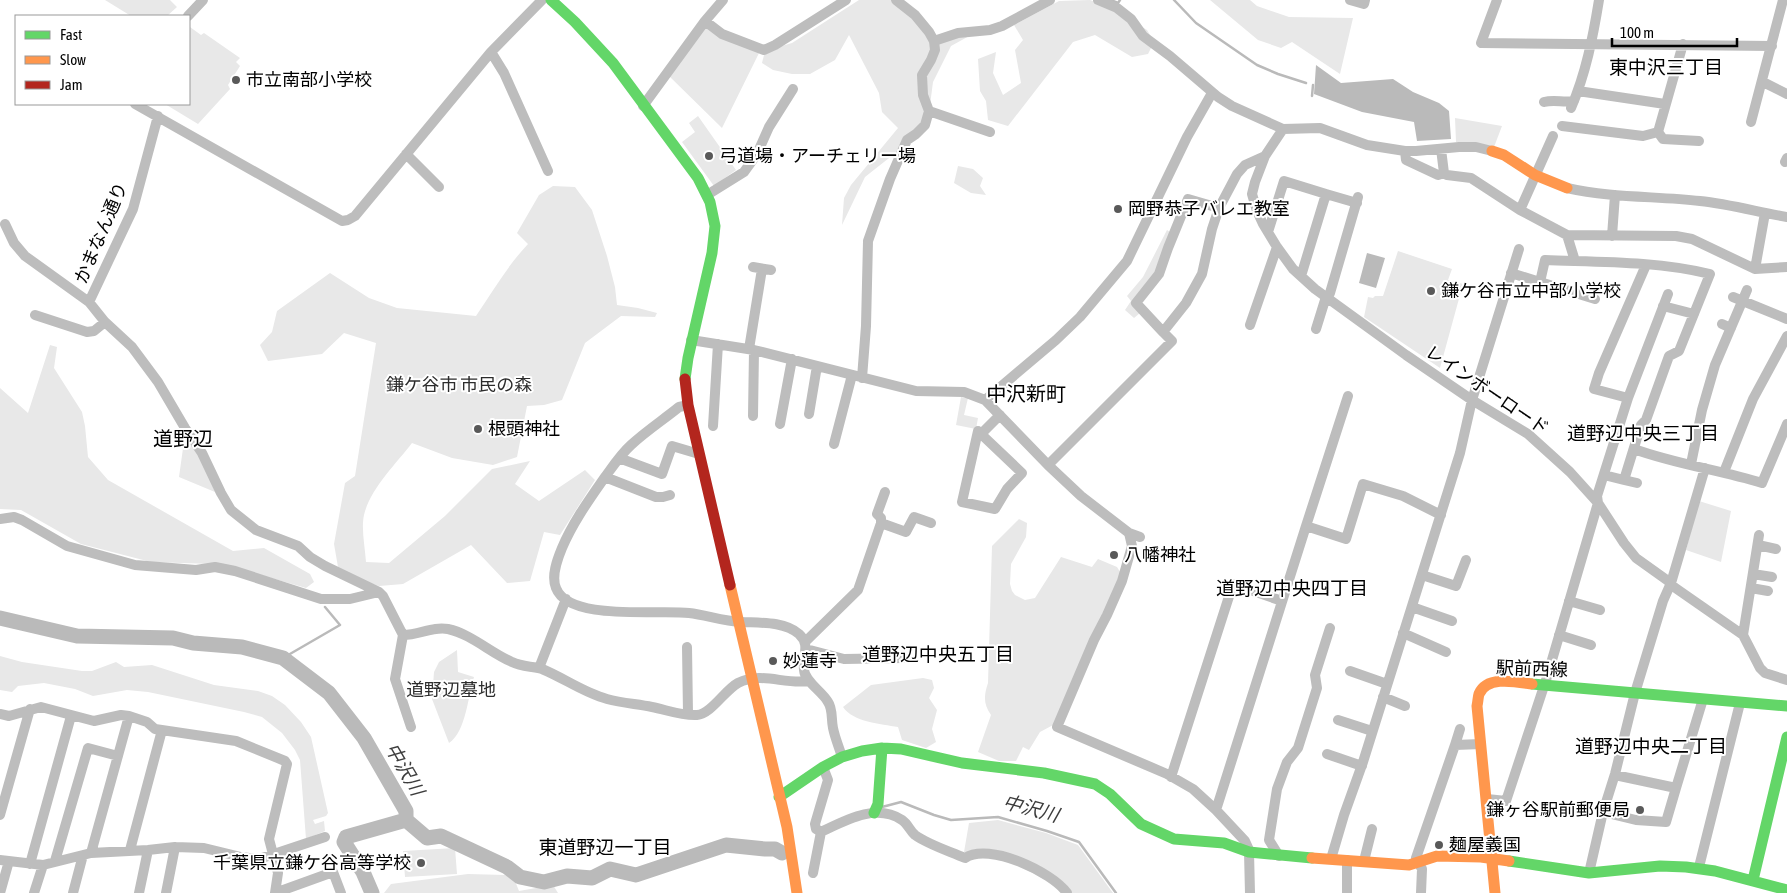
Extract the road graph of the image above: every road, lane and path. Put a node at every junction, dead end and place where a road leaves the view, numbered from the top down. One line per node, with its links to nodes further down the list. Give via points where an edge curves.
1 (203, 0): 14 (street)
2 (542, 0): 20 (street)
3 (551, 0): 29 (street, via 613,63)
4 (723, 0): 15 (street)
5 (846, 0): 15 (street, via 764,50 722,34)
6 (896, 0): 16 (street, via 915,15)
7 (1050, 0): 16 (street, via 1002,26 958,33)
8 (1098, 0): 23 (street, via 1117,8 1131,19 1143,36)
9 (1350, 0): 10 (street, via 1364,4)
10 (1364, 0)
11 (1497, 0): 17 (street, via 1481,43)
12 (1599, 0): 17 (street)
13 (1783, 0): 19 (street)
14 (189, 15)
15 (706, 21): 29 (street)
16 (934, 42): 30 (street, via 931,60 921,83)
17 (1592, 44): 18 (street); 25 (street)
18 (1684, 44): 19 (street); 27 (street)
19 (1772, 46): 21 (street)
20 (491, 52): 42 (street); 44 (street, via 504,73)
21 (1763, 82): 24 (street); 32 (street)
22 (793, 89): 50 (street, via 744,172)
23 (1212, 93): 34 (street); 93 (street, via 1127,261 1080,317)
24 (1787, 94)
25 (1574, 100): 26 (street); 27 (street)
26 (1544, 102)
27 (1665, 104): 36 (street)
28 (137, 105): 31 (street)
29 (643, 106): 50 (street, via 698,178)
30 (929, 111): 35 (street); 90 (street, via 925,125 904,145 868,241 866,326)
31 (158, 116): 42 (street, via 342,221 355,216); 75 (street, かまなん通り, via 132,209)
32 (1751, 122)
33 (1562, 126): 36 (street, via 1643,136)
34 (1282, 129): 40 (street, via 1320,128 1368,146); 43 (street, レインボーロード)
35 (990, 132)
36 (1658, 132): 38 (street, via 1663,139)
37 (1553, 136): 46 (street)
38 (1699, 141)
39 (1441, 149): 40 (street); 41 (street, via 1476,147); 45 (street)
40 (1405, 151): 45 (street, via 1406,160 1438,175)
41 (1492, 151): 46 (street)
42 (406, 154): 47 (street)
43 (1265, 156): 52 (street, via 1245,165 1236,174); 57 (street, レインボーロード, via 1252,194)
44 (548, 171)
45 (1444, 173): 53 (street, via 1471,178)
46 (1535, 175): 48 (street); 53 (street)
47 (439, 186)
48 (1567, 188): 51 (street)
49 (1326, 194): 57 (street, via 1284,181); 68 (street); 72 (street, via 1357,200)
50 (707, 195): 85 (street, via 715,226 712,253)
51 (1615, 195): 54 (street, via 1702,201); 59 (street)
52 (1219, 208): 83 (street, via 1202,274 1194,292); 83 (street, via 1188,199 1159,274 1136,303)
53 (1520, 210): 58 (street)
54 (1765, 213): 55 (street); 66 (street)
55 (1787, 217)
56 (5, 224): 75 (street, via 25,256)
57 (1268, 232): 60 (street, レインボーロード)
58 (1567, 235): 59 (street); 62 (street)
59 (1612, 236): 66 (street, via 1676,236)
60 (1276, 247): 68 (street, レインボーロード); 80 (street)
61 (1518, 249): 67 (street)
62 (1575, 261): 63 (street); 69 (street, via 1545,260)
63 (1646, 265): 77 (street, via 1710,274); 92 (street, via 1594,389)
64 (1787, 267): 66 (street)
65 (762, 269): 87 (street)
66 (1755, 269)
67 (1511, 273): 69 (street); 94 (street)
68 (1302, 276): 72 (street, レインボーロード)
69 (1540, 282): 74 (street)
70 (1747, 290): 73 (street)
71 (1668, 294): 76 (street)
72 (1327, 297): 82 (street); 94 (street, レインボーロード)
73 (1738, 299): 79 (street); 107 (street, via 1726,326 1702,410)
74 (1595, 300)
75 (89, 302): 81 (street)
76 (1663, 306): 77 (street); 92 (street)
77 (1694, 314): 104 (street, via 1679,350 1670,356)
78 (35, 315): 81 (street, via 87,332 94,331)
79 (1787, 319)
80 (1248, 321)
81 (105, 322): 133 (street, via 132,346 158,382 202,453 231,510 256,530 298,546 325,566)
82 (1316, 329)
83 (1163, 332): 108 (street, via 1172,341)
84 (1787, 336): 110 (street, via 1753,399)
85 (691, 340): 86 (street); 95 (street, via 685,382)
86 (718, 344): 87 (street); 101 (street)
87 (752, 350): 88 (street); 97 (street)
88 (792, 360): 89 (street); 99 (street)
89 (817, 366): 90 (street); 96 (street)
90 (857, 376): 93 (street, via 921,392 964,392); 103 (street)
91 (1348, 396): 122 (street)
92 (1628, 398): 111 (street)
93 (985, 400): 98 (street)
94 (1472, 400): 117 (street, レインボーロード, via 1528,434 1570,472); 118 (street)
95 (688, 405): 105 (street); 106 (street, via 679,407 630,445)
96 (809, 414)
97 (753, 416)
98 (1000, 416): 102 (street); 108 (street)
99 (780, 424)
100 (1787, 424): 110 (street, via 1762,483)
101 (713, 426)
102 (981, 434): 102 (street, via 1022,473 1007,489 996,509 962,502 978,430)
103 (834, 444)
104 (1634, 449): 107 (street); 113 (street)
105 (699, 454): 106 (street, via 672,446 662,474); 140 (street)
106 (619, 458): 112 (street)
107 (1691, 464): 109 (street)
108 (1048, 465): 123 (street)
109 (1705, 468): 110 (street); 130 (street)
110 (1724, 472)
111 (1604, 475): 113 (street); 117 (street, via 1597,496)
112 (605, 477): 116 (street, via 656,497); 134 (street, via 570,529 558,559 554,579 556,589)
113 (1624, 480): 114 (street)
114 (1637, 483)
115 (885, 492): 120 (street, via 877,514)
116 (670, 495)
117 (1598, 504): 130 (street, レインボーロード, via 1636,558); 136 (street)
118 (1441, 515): 122 (street, via 1403,496 1363,484 1346,538); 128 (street)
119 (0, 519): 133 (street, via 14,517 67,546 135,565 196,570 215,566 321,599 350,599)
120 (881, 523): 121 (street, via 906,532 915,514); 146 (street, via 858,590)
121 (931, 523)
122 (1306, 526): 135 (street)
123 (1129, 533): 124 (street); 184 (street, via 1132,546 1122,581 1057,727)
124 (1140, 538)
125 (1776, 549): 127 (street, via 1758,540)
126 (1466, 560): 128 (street, via 1456,586)
127 (1753, 574): 129 (street); 131 (street)
128 (1422, 575): 137 (street)
129 (1772, 577)
130 (1671, 582): 145 (street, レインボーロード); 158 (street)
131 (1751, 588): 132 (street); 145 (street)
132 (1768, 591)
133 (379, 592): 143 (street)
134 (566, 599): 140 (street, via 598,611 687,612); 151 (street)
135 (1282, 600): 184 (street, via 1233,584); 188 (street)
136 (1569, 601): 138 (street); 144 (street)
137 (1412, 607): 139 (street); 142 (street)
138 (1600, 610)
139 (1452, 621)
140 (739, 622): 146 (street, via 784,626 798,634); 153 (street)
141 (1330, 628): 201 (street, via 1316,675 1317,688 1298,748 1287,762 1277,789 1270,840)
142 (1403, 633): 149 (street); 156 (street)
143 (404, 635): 151 (street, via 448,629 510,662); 170 (street, via 394,678)
144 (1559, 635): 147 (street); 157 (street)
145 (1743, 635): 154 (street, レインボーロード, via 1760,668)
146 (806, 645): 150 (street, via 844,659); 155 (street, via 804,669)
147 (1591, 645)
148 (687, 646): 166 (street)
149 (1446, 652)
150 (903, 658)
151 (539, 668): 166 (street, via 606,699)
152 (1350, 671): 156 (street)
153 (752, 679): 155 (street, via 767,678 791,683); 166 (street, via 729,689 703,714); 186 (street)
154 (1787, 680)
155 (809, 681): 180 (street, via 830,705)
156 (1387, 684): 159 (street)
157 (1544, 685): 158 (street, 駅前西線); 175 (street, 駅前西線, via 1488,684 1479,694 1477,706); 187 (street, via 1505,804)
158 (1635, 693): 160 (street, 駅前西線); 183 (street)
159 (1383, 697): 162 (street); 173 (street)
160 (1703, 699): 161 (street, 駅前西線); 185 (street)
161 (1740, 703): 163 (street, 駅前西線); 211 (street)
162 (1405, 706)
163 (1787, 706)
164 (30, 709): 165 (street, via 9,716); 167 (street, via 41,707); 191 (street)
165 (0, 714)
166 (688, 714)
167 (71, 716): 168 (street, via 94,721); 209 (street)
168 (129, 716): 172 (street); 179 (street)
169 (1338, 720): 173 (street)
170 (411, 727)
171 (1460, 729): 176 (street)
172 (162, 730): 196 (street); 200 (street, via 236,741 285,761 287,764 269,839)
173 (1372, 731): 181 (street)
174 (1787, 737): 214 (street)
175 (1481, 744): 176 (street); 187 (street, 駅前西線)
176 (1455, 745): 208 (street, via 1416,858)
177 (882, 748): 180 (street); 190 (street, via 878,804); 198 (street, via 1044,772 1095,784 1149,829 1174,839 1224,843)
178 (1327, 754): 181 (street)
179 (118, 756): 199 (street); 206 (street, via 88,748)
180 (842, 757): 182 (street)
181 (1362, 766): 202 (street)
182 (823, 767): 186 (street); 193 (street, via 828,780 815,824)
183 (1614, 775): 185 (street); 189 (street)
184 (1171, 777): 188 (street, via 1193,789)
185 (1676, 788): 189 (street, via 1666,822 1636,820)
186 (779, 797): 222 (street, via 787,826)
187 (1487, 799): 203 (street, 駅前西線)
188 (1216, 810): 198 (street, via 1245,841)
189 (1603, 812): 213 (street)
190 (874, 813): 193 (street, via 852,817); 223 (street, via 893,815 905,821 914,834 965,858 994,854 1034,867 1061,885)
191 (0, 815)
192 (1372, 829): 207 (street)
193 (821, 832): 212 (street)
194 (324, 837): 200 (street)
195 (175, 847): 197 (street); 200 (street, via 204,848 260,859); 220 (street)
196 (130, 850): 197 (street); 199 (street)
197 (148, 850): 219 (street)
198 (1249, 852): 201 (street); 224 (street)
199 (87, 854): 206 (street); 218 (street)
200 (273, 856): 221 (street, via 278,872 275,893 333,872)
201 (1279, 856): 202 (street)
202 (1331, 859): 205 (street)
203 (1492, 859): 208 (street, via 1437,856); 213 (street); 227 (street, 駅前西線)
204 (5, 860): 209 (street); 216 (street)
205 (1347, 860): 207 (street); 225 (street)
206 (55, 861): 210 (street)
207 (1364, 861): 208 (street, via 1408,865)
208 (1418, 862): 226 (street, via 1422,868)
209 (30, 864): 210 (street)
210 (43, 865): 217 (street)
211 (1699, 867): 213 (street, via 1670,866); 214 (street)
212 (813, 873)
213 (1589, 873)
214 (1753, 880): 215 (street)
215 (1787, 890)
216 (0, 893)
217 (34, 893)
218 (73, 893)
219 (139, 893)
220 (166, 893)
221 (341, 893)
222 (797, 893)
223 (1067, 893)
224 (1250, 893)
225 (1347, 893)
226 (1421, 893)
227 (1494, 893)

